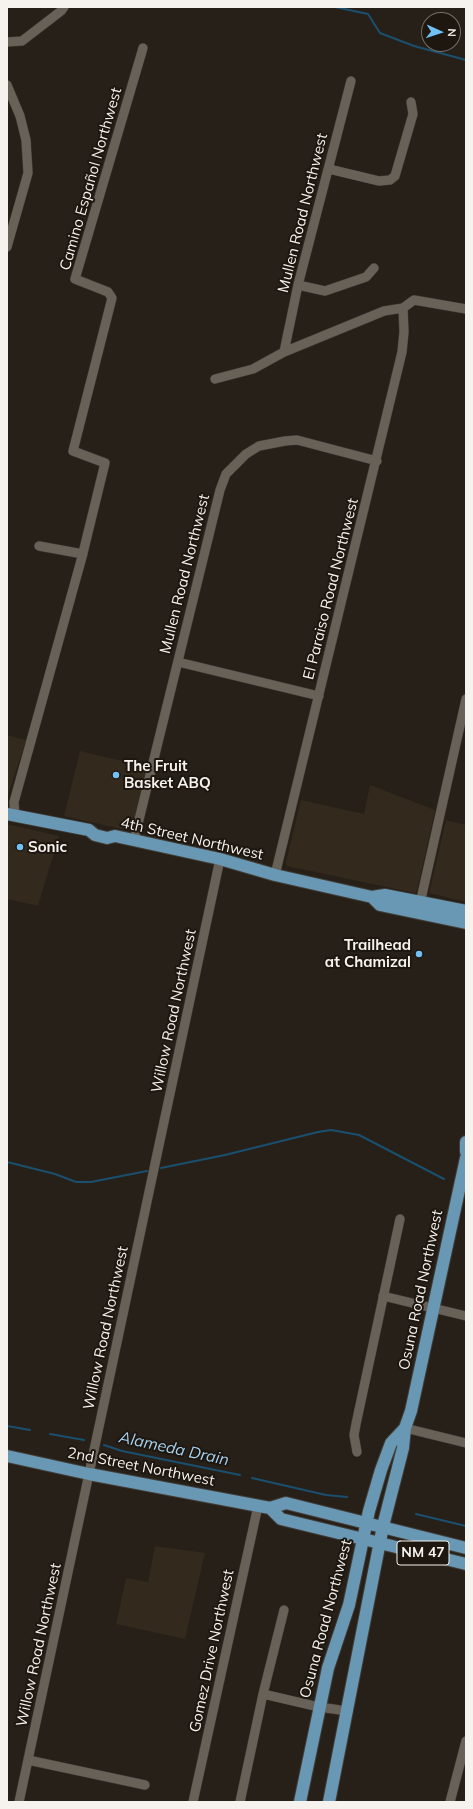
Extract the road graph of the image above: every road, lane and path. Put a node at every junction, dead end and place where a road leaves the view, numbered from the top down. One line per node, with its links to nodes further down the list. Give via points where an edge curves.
1 (64, 7): 2 (street, via 22,41)
2 (7, 42)
3 (142, 48): 17 (street, Camino Español Northwest, via 76,279 108,292 112,298 73,451 105,462)
4 (351, 81): 7 (street, Mullen Road Northwest)
5 (7, 84): 8 (street, via 20,116 26,140 28,172)
6 (411, 102): 7 (street, via 413,114 395,176 390,180 379,180)
7 (329, 169): 10 (street, Mullen Road Northwest)
8 (7, 247)
9 (374, 268): 10 (street, via 366,277 325,291)
10 (298, 285): 13 (street, Mullen Road Northwest)
11 (403, 308): 12 (street, via 414,300); 13 (street, via 384,312); 15 (street, El Paraiso Road Northwest, via 402,352)
12 (466, 309)
13 (284, 352): 14 (street, via 253,369)
14 (216, 378)
15 (376, 461): 18 (street, Mullen Road Northwest, via 297,440 272,442 260,446 236,463 226,474 220,490); 19 (street, El Paraiso Road Northwest)
16 (39, 546): 17 (street)
17 (83, 554): 21 (street, Camino Español Northwest)
18 (178, 662): 19 (street); 22 (street, Mullen Road Northwest)
19 (319, 696): 24 (street, El Paraiso Road Northwest)
20 (466, 699): 25 (street)
21 (11, 815): 22 (main road, 4th Street Northwest, via 109,832)
22 (134, 840): 23 (main road, 4th Street Northwest)
23 (220, 859): 24 (main road, 4th Street Northwest); 41 (street, Willow Road Northwest)
24 (276, 875): 25 (main road, 4th Street Northwest, via 372,897 380,905)
25 (419, 907): 26 (main road, 4th Street Northwest); 27 (main road, 4th Street Northwest)
26 (466, 911)
27 (443, 918): 28 (main road); 29 (main road, 4th Street Northwest)
28 (466, 918)
29 (466, 923)
30 (466, 1142): 31 (main road)
31 (466, 1152)
32 (466, 1158): 35 (main road, Osuna Road Northwest)
33 (400, 1218): 34 (street)
34 (383, 1296): 35 (street); 39 (street, via 354,1434)
35 (433, 1307): 36 (street); 37 (main road, Osuna Road Northwest, via 411,1411)
36 (466, 1316)
37 (405, 1428): 38 (street); 44 (main road, Osuna Road Northwest, via 391,1443 381,1470); 45 (main road, Osuna Road Northwest, via 403,1448)
38 (466, 1443)
39 (357, 1452)
40 (7, 1456): 41 (main road, 2nd Street Northwest / NM 47)
41 (89, 1474): 42 (main road, 2nd Street Northwest / NM 47); 55 (street, Willow Road Northwest)
42 (258, 1506): 43 (main road, 2nd Street Northwest / NM 47); 58 (street, Gomez Drive Northwest)
43 (270, 1508): 44 (main road, 2nd Street Northwest / NM 47, via 286,1503); 46 (main road, 2nd Street Northwest / NM 47, via 281,1519)
44 (368, 1522): 45 (main road, 2nd Street Northwest / NM 47); 46 (main road, Osuna Road Northwest)
45 (383, 1526): 47 (main road, Osuna Road Northwest); 48 (main road, 2nd Street Northwest / NM 47)
46 (364, 1538): 47 (main road, 2nd Street Northwest / NM 47); 52 (main road, Osuna Road Northwest, via 349,1605 328,1668)
47 (380, 1542): 49 (main road, 2nd Street Northwest / NM 47); 53 (main road, Osuna Road Northwest)
48 (466, 1548)
49 (466, 1564)
50 (284, 1610): 51 (street)
51 (263, 1694): 52 (street); 59 (street)
52 (319, 1707): 53 (street); 60 (main road, Osuna Road Northwest)
53 (347, 1711): 61 (main road, Osuna Road Northwest)
54 (466, 1741): 62 (street)
55 (28, 1760): 56 (street); 57 (street, Willow Road Northwest)
56 (145, 1785)
57 (19, 1802)
58 (193, 1802)
59 (240, 1802)
60 (300, 1802)
61 (329, 1802)
62 (450, 1802)

